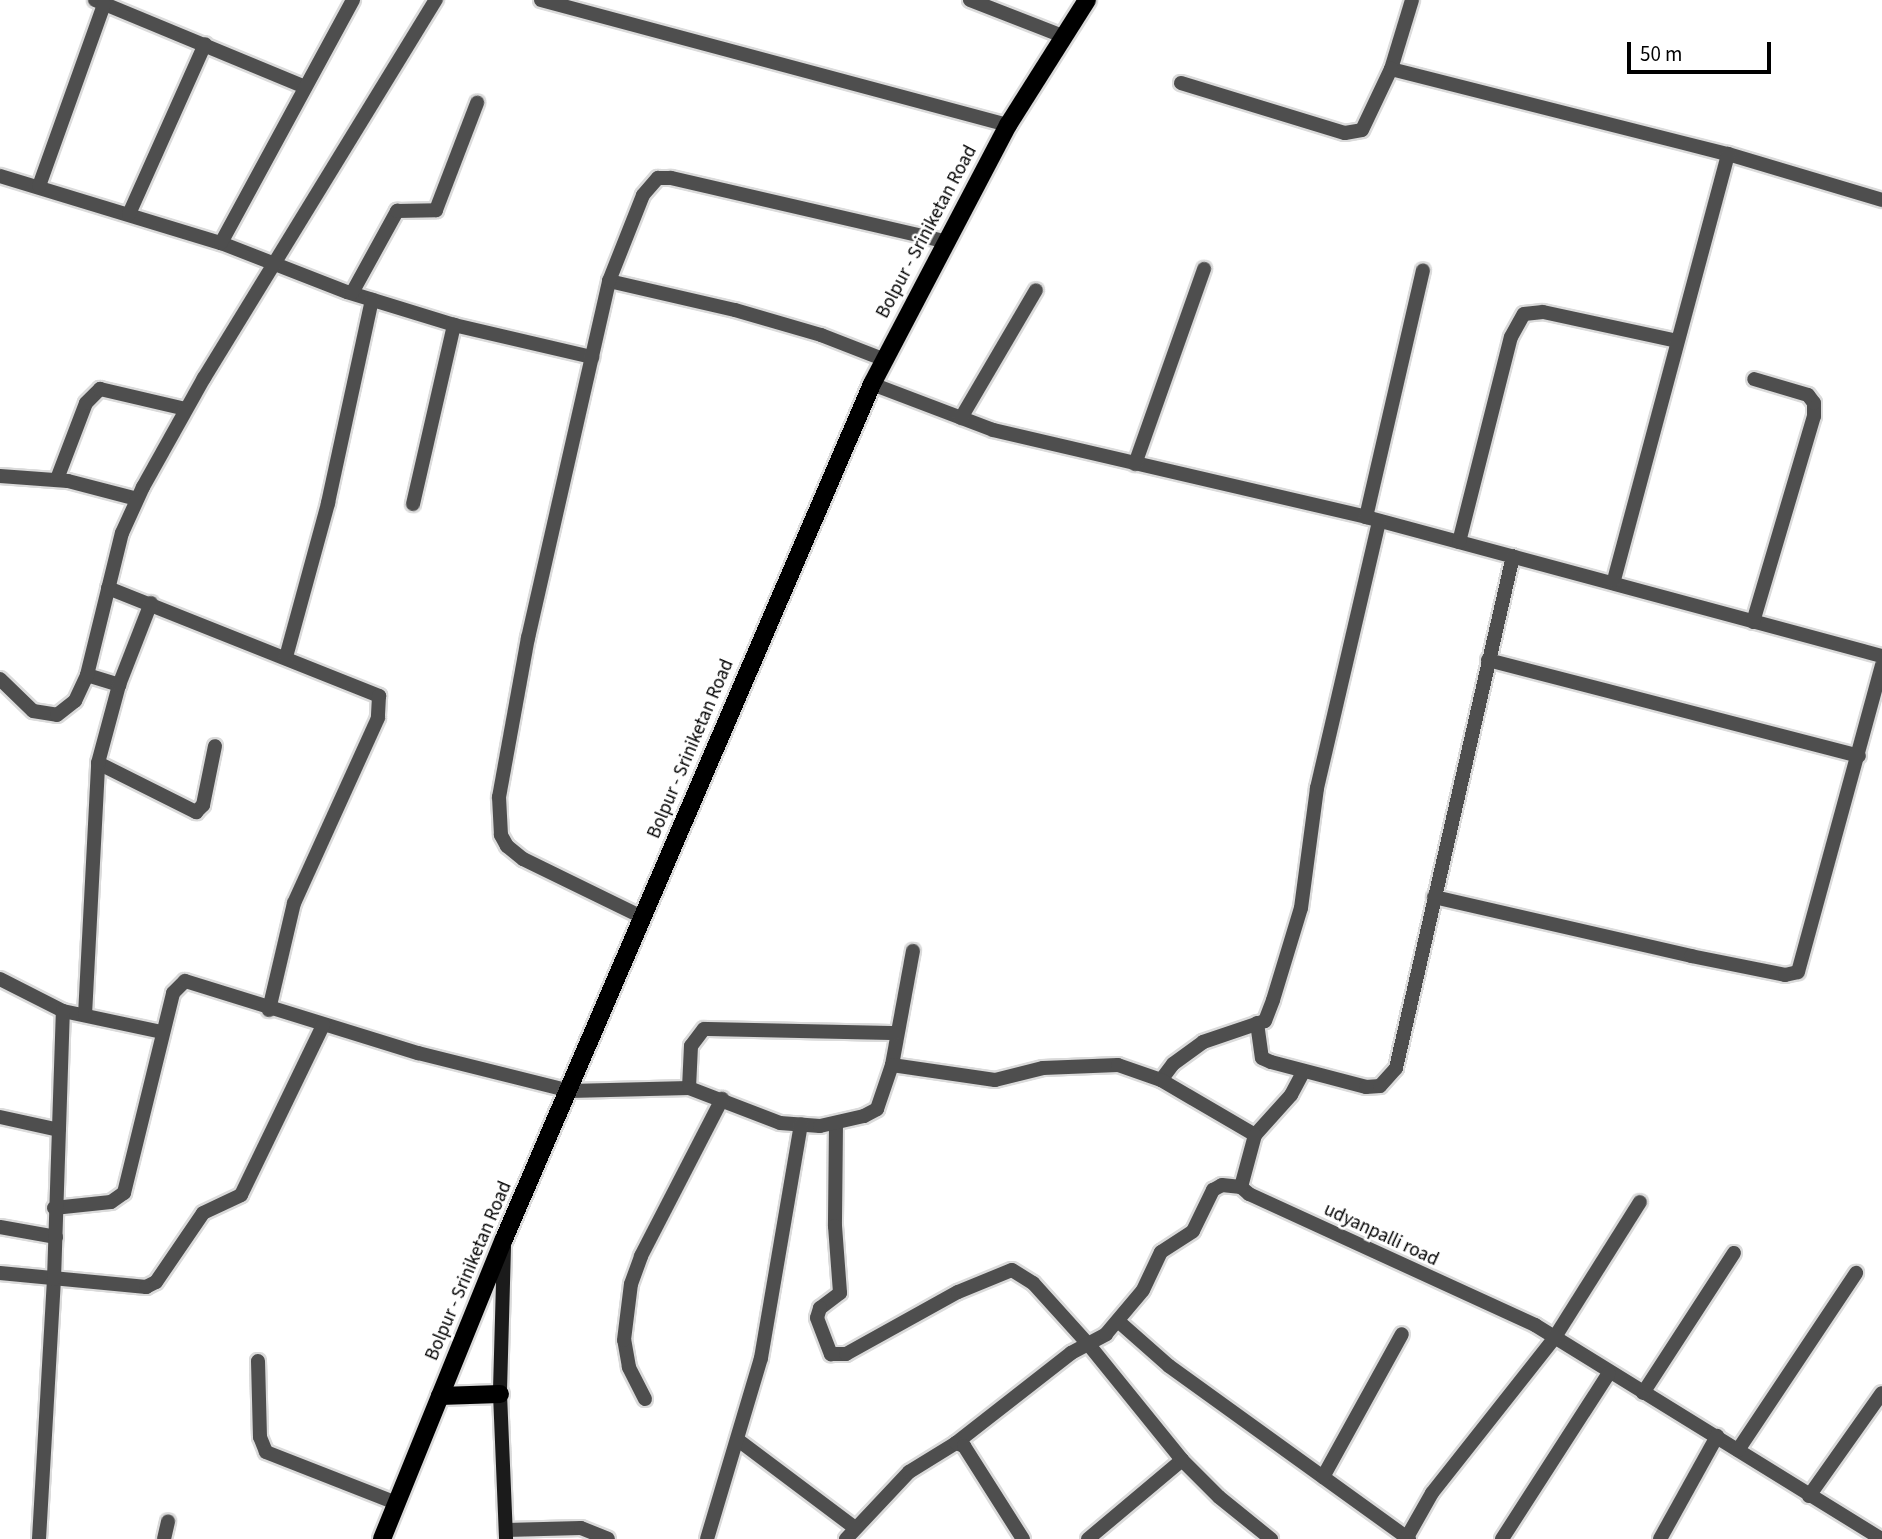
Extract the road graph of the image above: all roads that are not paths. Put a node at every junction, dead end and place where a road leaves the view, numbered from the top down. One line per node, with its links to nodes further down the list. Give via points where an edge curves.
1 (353, 0): 12 (street)
2 (436, 0): 22 (street)
3 (541, 0): 14 (street)
4 (970, 0): 8 (street)
5 (1087, 0): 8 (main road, Bolpur - Sriniketan Road)
6 (1412, 0): 10 (street)
7 (99, 2): 9 (street); 17 (street)
8 (1065, 37): 14 (main road, Bolpur - Sriniketan Road)
9 (205, 44): 12 (street); 19 (street)
10 (1391, 69): 11 (street, via 1362,130 1345,133); 15 (street)
11 (1181, 83)
12 (305, 88): 21 (street)
13 (477, 103): 27 (street, via 436,210 397,211)
14 (1008, 125): 20 (main road, Bolpur - Sriniketan Road)
15 (1728, 154): 18 (street); 30 (street)
16 (0, 176): 17 (street)
17 (39, 186): 19 (street)
18 (1882, 200)
19 (130, 214): 21 (street)
20 (943, 241): 25 (street, via 658,178 643,195); 32 (main road, Bolpur - Sriniketan Road)
21 (221, 243): 22 (street)
22 (277, 266): 27 (street); 35 (street)
23 (1204, 269): 37 (street)
24 (1423, 270): 42 (street)
25 (609, 281): 31 (street); 32 (street, via 797,328)
26 (1036, 290): 36 (street)
27 (352, 293): 28 (street)
28 (372, 300): 29 (street); 50 (street, via 328,503)
29 (454, 325): 31 (street); 41 (street)
30 (1677, 341): 43 (street, via 1543,312 1524,314 1511,337); 45 (street)
31 (592, 357): 60 (street, via 528,638 499,797 499,822 507,846 523,859)
32 (885, 360): 34 (main road, Bolpur - Sriniketan Road)
33 (1754, 379): 48 (street, via 1808,395 1814,403 1814,416)
34 (872, 384): 36 (street); 60 (main road, Bolpur - Sriniketan Road)
35 (186, 409): 39 (street, via 100,389 86,403); 40 (street)
36 (961, 418): 37 (street)
37 (1136, 464): 42 (street)
38 (0, 476): 39 (street)
39 (57, 479): 40 (street)
40 (137, 499): 46 (street, via 122,533)
41 (413, 504)
42 (1373, 519): 43 (street); 65 (street, via 1317,788 1301,908 1273,1000 1265,1020)
43 (1459, 542): 44 (street)
44 (1513, 556): 45 (street); 51 (street)
45 (1614, 580): 48 (street)
46 (108, 588): 47 (street); 53 (street)
47 (151, 603): 50 (street); 55 (street)
48 (1753, 622): 49 (street)
49 (1882, 656)
50 (286, 657): 63 (street, via 373,690 382,709 294,903)
51 (1488, 660): 57 (street); 59 (street)
52 (1882, 665): 57 (street)
53 (87, 675): 54 (street, via 75,701 57,715 33,711); 55 (street)
54 (0, 679)
55 (119, 685): 58 (street)
56 (215, 746): 58 (street, via 202,805 196,812)
57 (1859, 755): 59 (street, via 1798,972 1786,975 1690,956)
58 (98, 763): 64 (street)
59 (1434, 897): 70 (street, via 1390,1078 1380,1086 1367,1087)
60 (642, 917): 73 (main road, Bolpur - Sriniketan Road)
61 (913, 951): 68 (street)
62 (0, 979): 64 (street)
63 (269, 1010): 66 (street); 67 (street, via 185,981 173,993)
64 (73, 1013): 67 (street); 78 (street)
65 (1257, 1023): 70 (street, via 1262,1058); 71 (street, via 1203,1042 1173,1064)
66 (323, 1025): 73 (street); 89 (street, via 241,1195 203,1213 156,1282 146,1287)
67 (162, 1031): 82 (street, via 124,1193 111,1202)
68 (895, 1033): 69 (street); 72 (street, via 704,1029 691,1046)
69 (892, 1065): 71 (street, via 995,1080 1043,1068 1095,1063 1118,1065); 77 (street, via 877,1109)
70 (1304, 1071): 79 (street, via 1291,1095)
71 (1161, 1080): 79 (street)
72 (689, 1088): 73 (street); 74 (street)
73 (570, 1091): 85 (main road, Bolpur - Sriniketan Road)
74 (722, 1099): 76 (street, via 761,1117); 100 (street, via 631,1284 624,1340 629,1367)
75 (0, 1117): 78 (street)
76 (801, 1124): 77 (street); 102 (street, via 772,1306)
77 (836, 1124): 93 (street, via 840,1293 820,1308 817,1318 831,1354 846,1354 958,1293 1012,1270 1033,1283)
78 (59, 1130): 82 (street)
79 (1255, 1135): 80 (street)
80 (1241, 1187): 90 (street, via 1222,1185 1213,1190 1193,1231 1161,1252 1143,1290); 92 (street, udyanpalli road, via 1409,1270 1535,1325)
81 (1640, 1202): 92 (street)
82 (54, 1208): 84 (street)
83 (0, 1227): 84 (street)
84 (56, 1237): 89 (street)
85 (504, 1239): 98 (street); 99 (main road, Bolpur - Sriniketan Road)
86 (1734, 1254): 96 (street)
87 (0, 1273): 89 (street)
88 (1856, 1273): 104 (street)
89 (54, 1279): 114 (street)
90 (1118, 1321): 93 (street); 106 (street, via 1169,1366)
91 (1402, 1334): 106 (street)
92 (1553, 1340): 95 (street, udyanpalli road); 113 (street, via 1432,1493)
93 (1089, 1345): 103 (street, via 1071,1353); 105 (street)
94 (258, 1361): 108 (street, via 260,1437 266,1452)
95 (1609, 1373): 96 (street, udyanpalli road); 122 (street)
96 (1643, 1393): 101 (street, udyanpalli road)
97 (1882, 1393): 107 (street)
98 (500, 1394): 99 (main road); 111 (street)
99 (440, 1396): 108 (main road, Bolpur - Sriniketan Road)
100 (645, 1399)
101 (1717, 1436): 104 (street, udyanpalli road); 123 (street)
102 (738, 1440): 110 (street); 118 (street)
103 (956, 1443): 110 (street, via 909,1472); 119 (street, via 964,1446)
104 (1738, 1450): 107 (street, udyanpalli road)
105 (1182, 1460): 120 (street); 121 (street)
106 (1323, 1477): 113 (street)
107 (1809, 1496): 112 (street, udyanpalli road)
108 (396, 1503): 116 (main road, Bolpur - Sriniketan Road)
109 (168, 1521): 115 (street)
110 (850, 1533)
111 (506, 1534): 117 (street, via 581,1528)
112 (1873, 1534)
113 (1407, 1538)
114 (39, 1539)
115 (164, 1539)
116 (382, 1539)
117 (608, 1539)
118 (707, 1539)
119 (1023, 1539)
120 (1088, 1539)
121 (1271, 1539)
122 (1502, 1539)
123 (1660, 1539)

